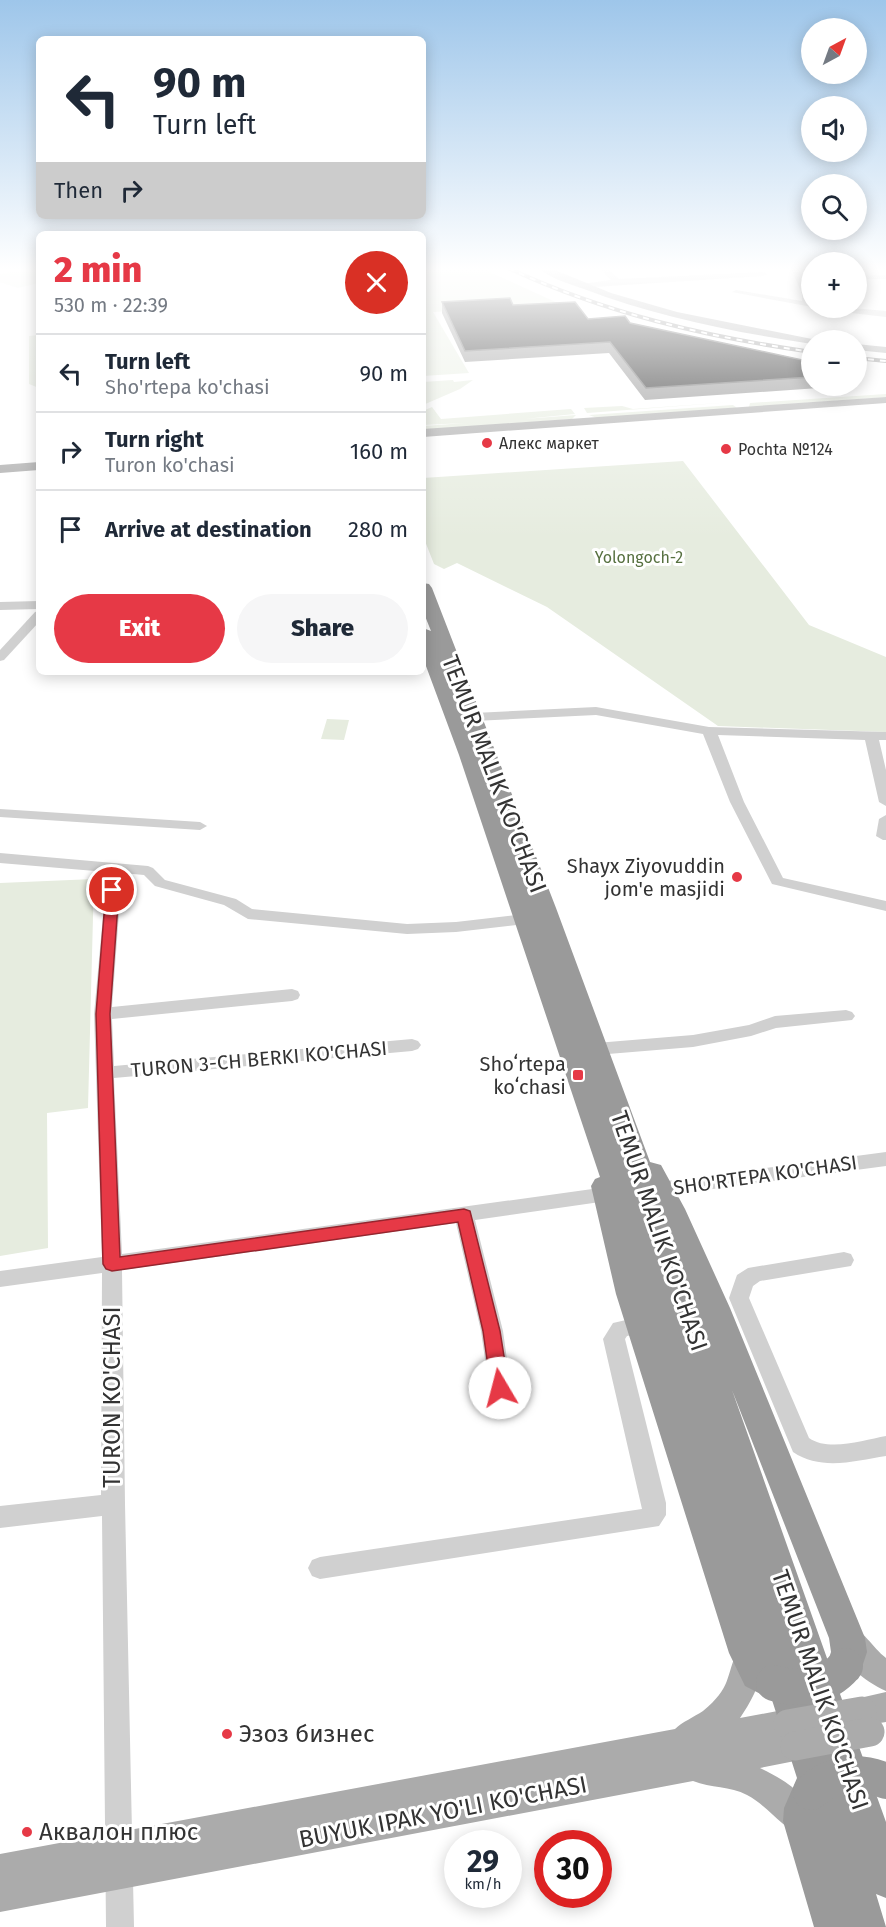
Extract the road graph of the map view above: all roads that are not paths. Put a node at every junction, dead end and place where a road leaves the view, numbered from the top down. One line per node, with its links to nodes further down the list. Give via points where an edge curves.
1 (886, 400): 3 (main road)
2 (886, 406): 3 (main road)
3 (514, 429): 4 (main road); 5 (main road)
4 (426, 433)
5 (426, 439)
6 (36, 458): 7 (main road)
7 (0, 461)
8 (36, 466): 9 (main road)
9 (0, 469)
10 (426, 596): 16 (highway, TEMUR MALIK KO'CHASI)
11 (36, 604): 12 (street)
12 (0, 606)
13 (36, 618): 15 (street)
14 (426, 640): 28 (highway, TEMUR MALIK KO'CHASI)
15 (0, 657)
16 (474, 717): 17 (street, via 596,711); 33 (highway, TEMUR MALIK KO'CHASI)
17 (709, 730): 18 (street); 27 (street, via 737,802 777,881)
18 (871, 735): 19 (street); 20 (street)
19 (886, 736)
20 (886, 802)
21 (0, 813): 23 (street)
22 (886, 819): 24 (street)
23 (200, 826)
24 (883, 836)
25 (0, 858): 26 (street)
26 (116, 868): 28 (street, via 148,871 160,883 230,902 248,914 407,928); 30 (street, TURON KO'CHASI)
27 (886, 906)
28 (525, 919): 35 (highway, TEMUR MALIK KO'CHASI)
29 (292, 995): 30 (street)
30 (103, 1014): 34 (street, TURON KO'CHASI)
31 (846, 1016): 33 (street, via 776,1022 693,1041)
32 (412, 1045): 34 (street, TURON 3-CH BERKI KO'CHASI)
33 (596, 1049): 35 (highway, TEMUR MALIK KO'CHASI)
34 (106, 1073): 40 (street, TURON KO'CHASI)
35 (603, 1109): 37 (highway); 37 (highway)
36 (886, 1159): 37 (street, SHO'RTEPA KO'CHASI)
37 (633, 1192): 38 (street, SHO'RTEPA KO'CHASI); 42 (highway); 43 (highway, via 611,1221); 58 (highway, TEMUR MALIK KO'CHASI); 62 (highway, TEMUR MALIK KO'CHASI)
38 (464, 1215): 40 (street, SHO'RTEPA KO'CHASI); 44 (street, via 492,1331)
39 (844, 1260): 42 (street, via 755,1274 744,1281)
40 (112, 1264): 41 (street, SHO'RTEPA KO'CHASI); 46 (street, TURON KO'CHASI)
41 (0, 1280)
42 (728, 1306): 45 (street, via 805,1449 821,1454); 49 (highway)
43 (639, 1326): 48 (street, via 620,1329 614,1339 654,1503 651,1518); 50 (highway, via 702,1507)
44 (500, 1388)
45 (886, 1446)
46 (113, 1504): 47 (street); 56 (street, TURON KO'CHASI)
47 (0, 1517)
48 (320, 1568)
49 (846, 1652): 50 (highway, bridge, via 835,1677 789,1688 758,1672); 51 (main road)
50 (747, 1653): 53 (main road, via 743,1684 727,1711)
51 (886, 1676)
52 (876, 1720): 53 (main road, BUYUK IPAK YO'LI KO'CHASI, bridge)
53 (675, 1756): 55 (main road, via 748,1778); 56 (main road, BUYUK IPAK YO'LI KO'CHASI)
54 (886, 1780): 55 (highway, bridge, via 861,1774 842,1775 823,1782)
55 (807, 1807): 61 (highway)
56 (120, 1860): 57 (main road, BUYUK IPAK YO'LI KO'CHASI); 59 (main road, BUYUK IPAK YO'LI KO'CHASI); 60 (street, TURON KO'CHASI)
57 (0, 1870)
58 (886, 1878)
59 (0, 1895)
60 (120, 1927)
61 (836, 1927)
62 (867, 1927)

